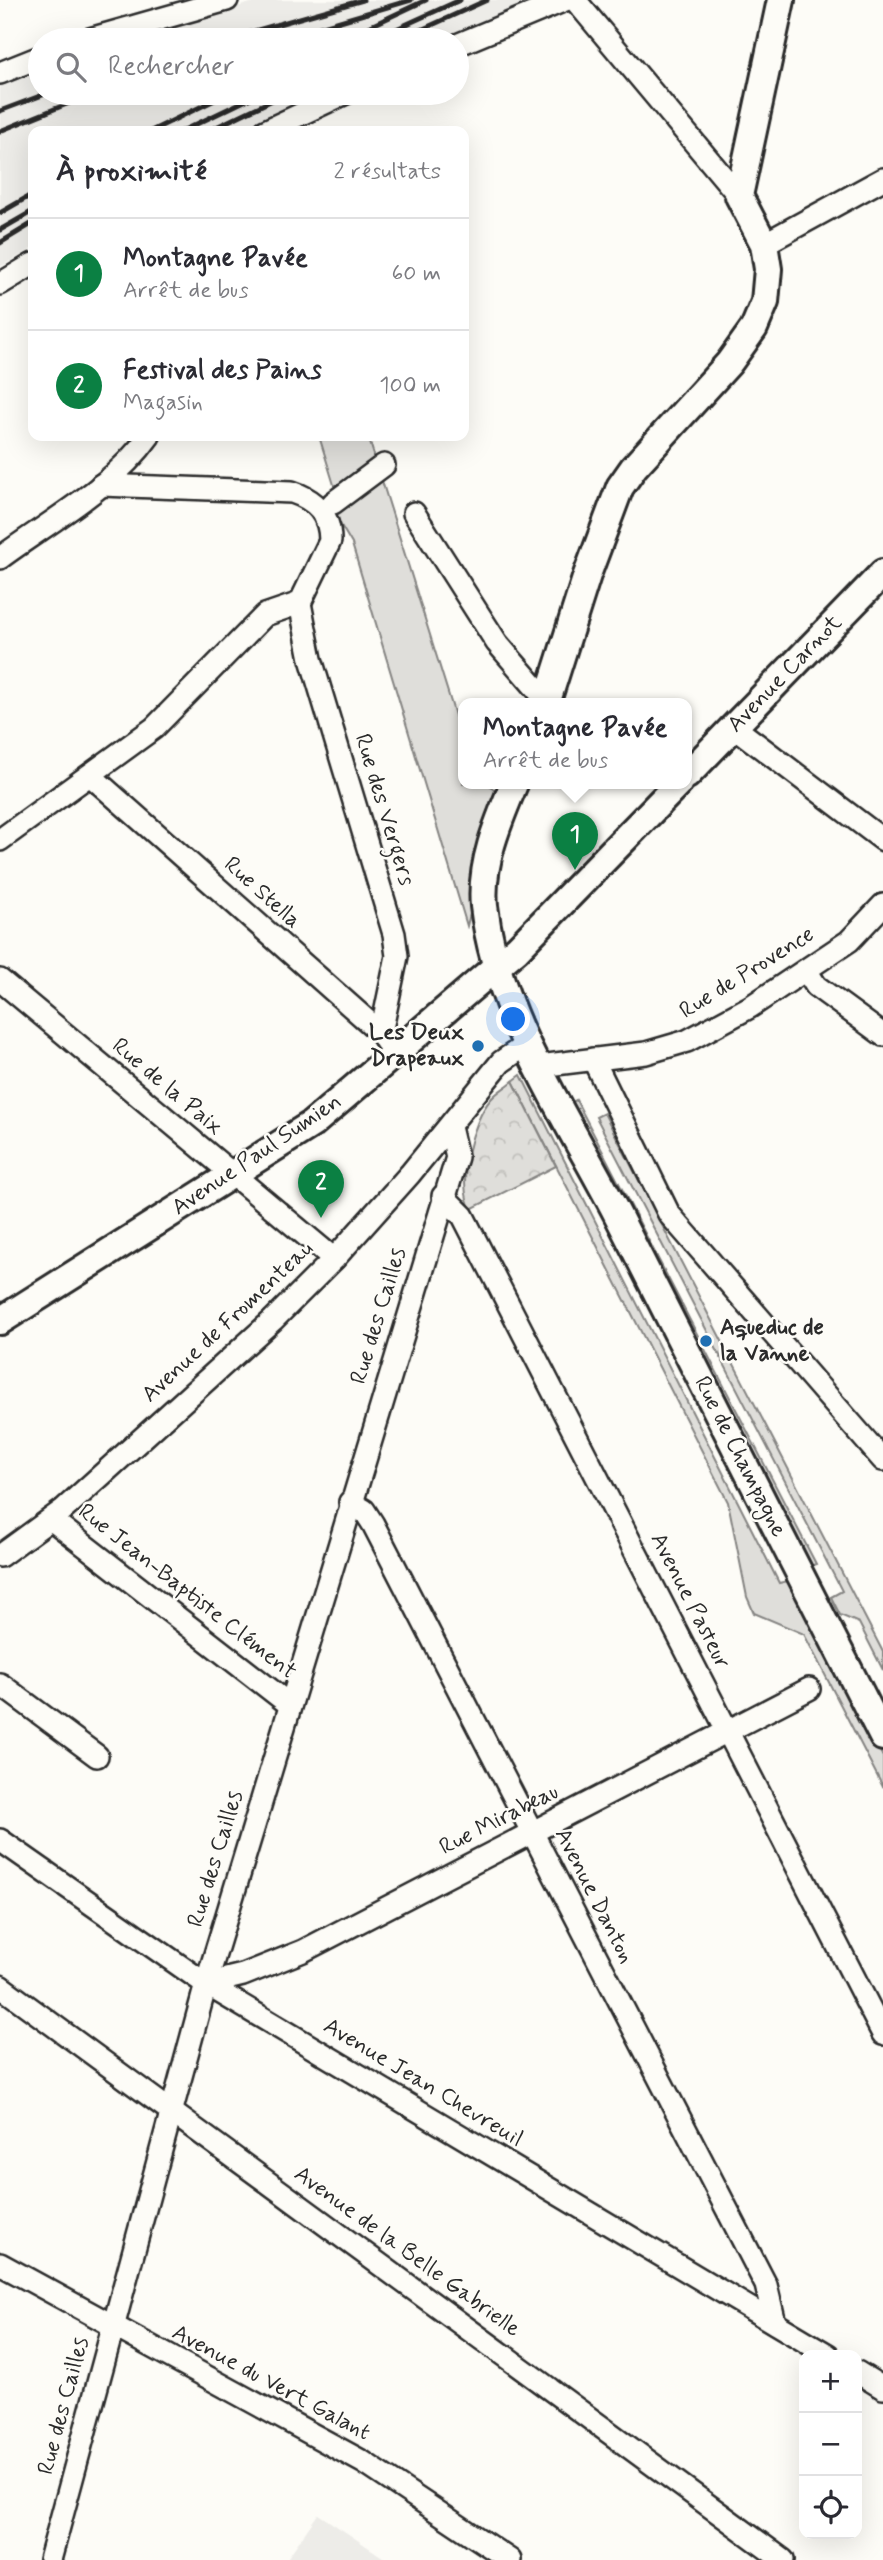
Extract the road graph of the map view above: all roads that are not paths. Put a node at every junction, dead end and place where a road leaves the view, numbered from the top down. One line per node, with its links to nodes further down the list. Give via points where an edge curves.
1 (227, 0): 5 (street)
2 (565, 0): 6 (street)
3 (575, 0): 12 (street)
4 (781, 0): 12 (street)
5 (128, 28)
6 (469, 40)
7 (28, 62): 8 (street)
8 (0, 73)
9 (320, 105): 10 (street)
10 (276, 126)
11 (883, 179): 13 (street)
12 (739, 196): 13 (street)
13 (764, 244): 25 (street, via 768,269 765,302 754,328 620,487)
14 (28, 267): 15 (street)
15 (0, 284)
16 (145, 441): 18 (street)
17 (384, 465): 19 (street)
18 (101, 485): 19 (street, via 292,492); 21 (street)
19 (330, 511): 23 (street, via 330,541)
20 (414, 513): 24 (street, via 497,643)
21 (0, 558)
22 (883, 573): 26 (street, Avenue Carnot)
23 (300, 603): 28 (street, via 265,615 154,728); 37 (street, Rue des Vergers, via 311,659 394,934 397,956)
24 (543, 698)
25 (547, 698)
26 (734, 727): 27 (street, Avenue Carnot); 31 (street)
27 (692, 770)
28 (90, 775): 32 (street); 37 (street, Rue Stella)
29 (512, 789): 34 (street, Rue de Champagne, via 483,882 484,908)
30 (673, 789): 34 (street)
31 (883, 839)
32 (0, 840)
33 (883, 905): 35 (street, Rue de Provence, via 849,941)
34 (498, 967): 39 (street, Avenue Paul Sumien); 40 (street, Rue de Champagne)
35 (806, 970): 38 (street, via 816,986); 41 (street, Rue de Provence, via 727,1022 687,1041 646,1053)
36 (0, 980): 44 (street, Rue de la Paix)
37 (380, 1033): 39 (street, Rue Stella)
38 (883, 1035)
39 (394, 1055): 44 (street, Avenue Paul Sumien, via 312,1124)
40 (533, 1055): 41 (street, Rue de Provence); 42 (street, Avenue de Fromenteau, via 501,1062); 56 (street, Rue de Champagne)
41 (593, 1059): 48 (street, via 669,1214)
42 (450, 1127): 43 (street, Avenue de Fromenteau); 45 (street, Rue des Cailles, via 457,1157)
43 (422, 1161): 45 (street); 46 (street, Avenue de Fromenteau)
44 (231, 1175): 46 (street, Rue de la Paix); 47 (street, Avenue Paul Sumien)
45 (446, 1187): 49 (street, Rue des Cailles); 55 (street, Avenue Pasteur)
46 (334, 1259): 50 (street, Avenue de Fromenteau)
47 (0, 1321)
48 (883, 1460)
49 (350, 1502): 54 (street, Rue des Cailles); 58 (street, Avenue Danton, via 364,1510 373,1524)
50 (52, 1520): 51 (street, Avenue de Fromenteau); 54 (street, Rue Jean-Baptiste Clément)
51 (0, 1556)
52 (0, 1684): 57 (street)
53 (809, 1689): 55 (street, Rue Mirabeau)
54 (290, 1706): 60 (street, Rue des Cailles)
55 (727, 1731): 58 (street, Rue Mirabeau); 62 (street, Avenue Pasteur)
56 (883, 1737)
57 (97, 1756)
58 (532, 1833): 60 (street, Rue Mirabeau, via 303,1951); 65 (street, Avenue Danton, via 766,2285)
59 (0, 1840): 60 (street, Avenue Jean Chevreuil)
60 (206, 1984): 63 (street, Rue des Cailles); 65 (street, Avenue Jean Chevreuil)
61 (0, 1986): 63 (street, Avenue de la Belle Gabrielle)
62 (883, 2035)
63 (172, 2111): 66 (street, Rue des Cailles); 72 (street, Avenue de la Belle Gabrielle)
64 (2, 2271): 66 (street, Avenue du Vert Galant)
65 (775, 2323): 67 (street, Avenue Jean Chevreuil)
66 (112, 2327): 70 (street, Rue des Cailles); 71 (street, Avenue du Vert Galant, via 363,2462)
67 (820, 2350)
68 (862, 2375): 69 (street)
69 (883, 2388)
70 (51, 2560)
71 (510, 2560)
72 (783, 2560)

